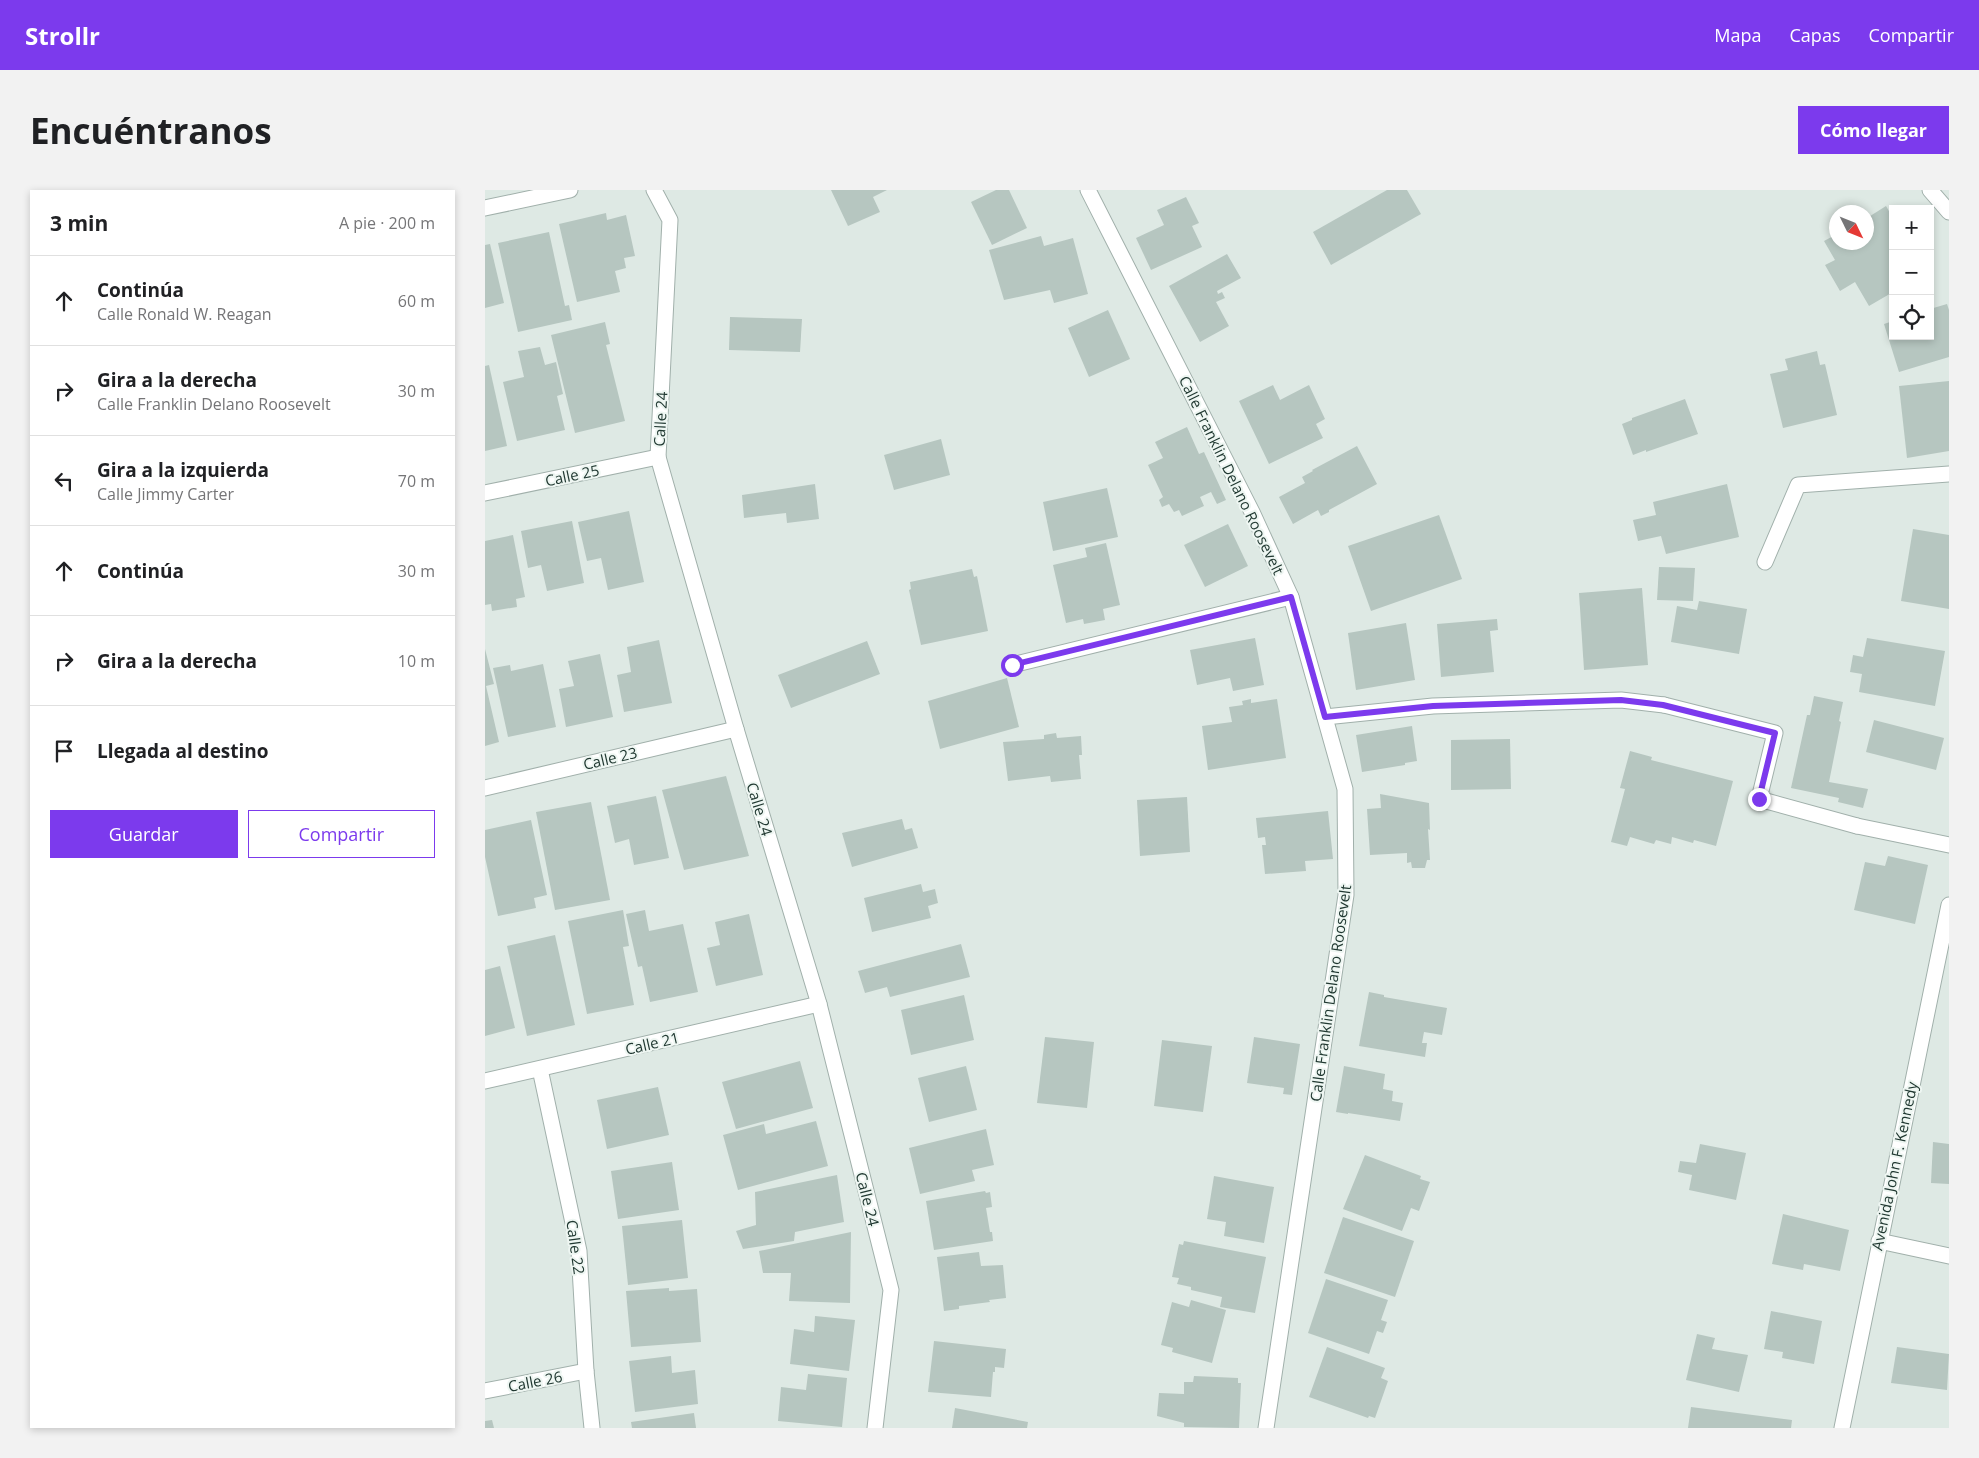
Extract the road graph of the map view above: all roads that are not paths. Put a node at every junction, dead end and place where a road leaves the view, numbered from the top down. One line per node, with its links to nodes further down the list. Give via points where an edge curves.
1 (570, 190): 5 (street)
2 (654, 190): 7 (street, Calle 24, via 670,220)
3 (1088, 190): 11 (street, Calle Franklin Delano Roosevelt, via 1247,503)
4 (1930, 190): 6 (street)
5 (485, 208)
6 (1949, 212)
7 (658, 457): 9 (street, Calle 25); 14 (street, Calle 24)
8 (1949, 474): 10 (street, via 1798,485)
9 (485, 493)
10 (1765, 562)
11 (1291, 597): 12 (street); 13 (street, Calle Franklin Delano Roosevelt)
12 (1012, 665)
13 (1325, 717): 16 (street, via 1433,706 1621,700 1663,705 1775,733 1759,799 1857,826); 27 (street, Calle Franklin Delano Roosevelt, via 1345,789 1346,895)
14 (735, 729): 15 (street, Calle 23); 18 (street, Calle 24)
15 (485, 788)
16 (1949, 845)
17 (1949, 905): 21 (street, Avenida John F. Kennedy)
18 (819, 1004): 19 (street, Calle 21); 26 (street, Calle 24, via 891,1290)
19 (540, 1069): 20 (street, Calle 21); 23 (street, Calle 22, via 579,1251)
20 (485, 1081)
21 (1879, 1241): 22 (street); 28 (street, Avenida John F. Kennedy)
22 (1949, 1256)
23 (586, 1371): 24 (street, Calle 26); 25 (street, Calle 22)
24 (485, 1391)
25 (592, 1428)
26 (875, 1428)
27 (1265, 1428)
28 (1841, 1428)

